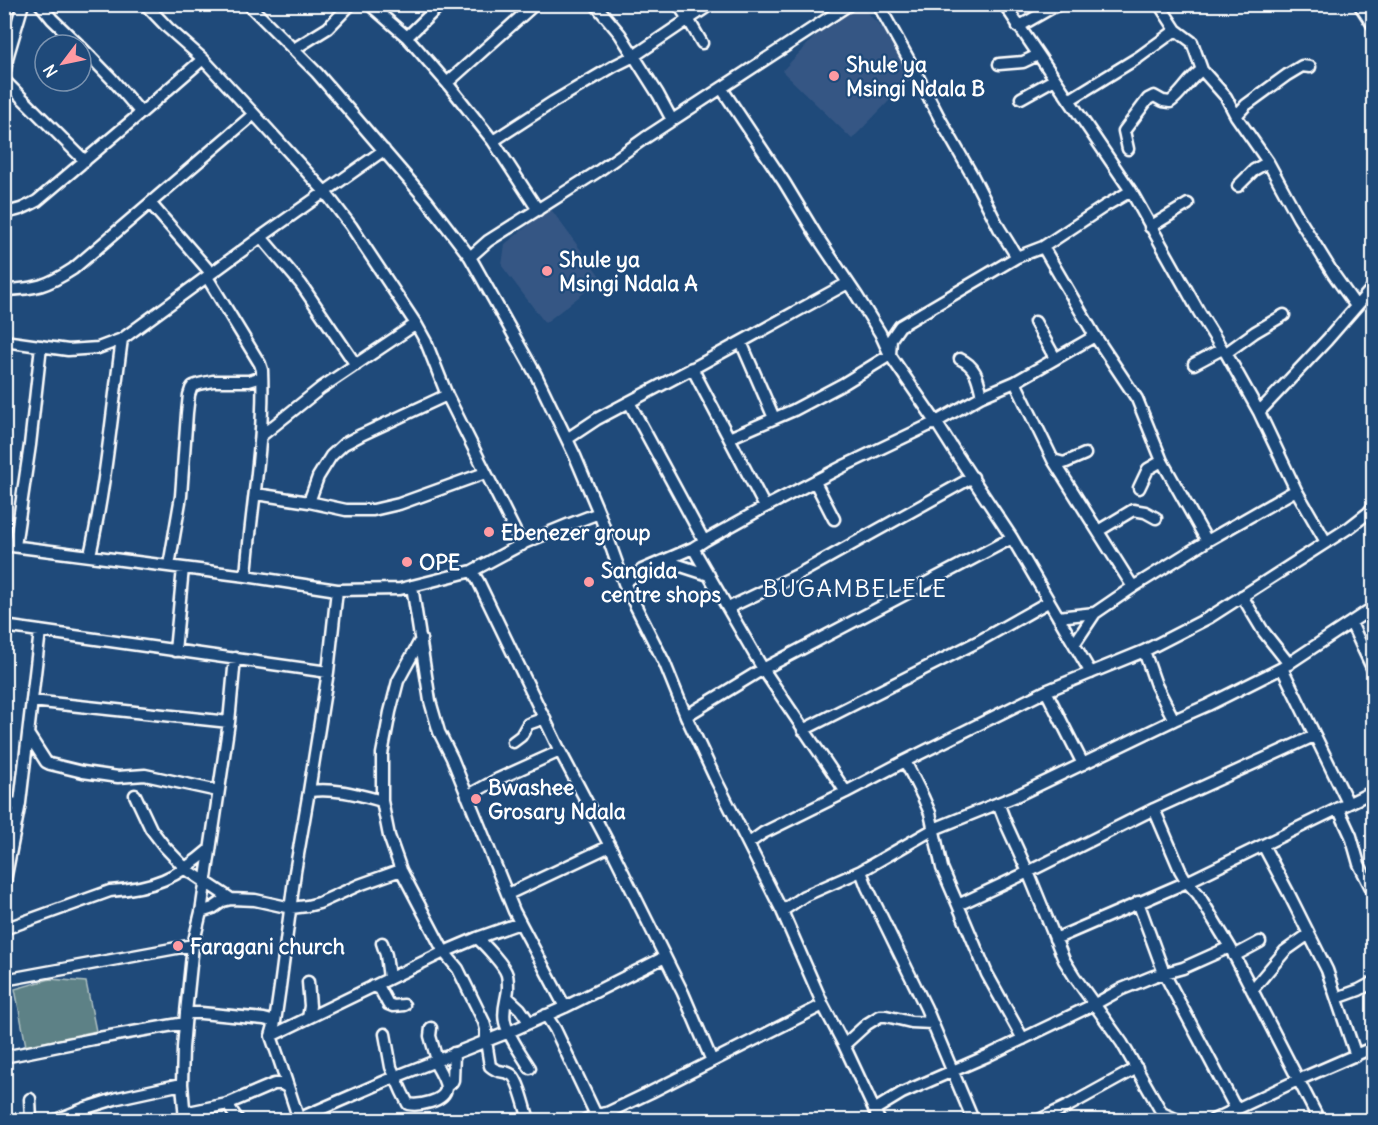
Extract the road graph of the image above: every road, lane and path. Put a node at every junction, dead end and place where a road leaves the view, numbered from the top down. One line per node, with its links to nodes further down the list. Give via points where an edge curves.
1 (23, 4): 33 (street)
2 (40, 4): 22 (street)
3 (145, 4): 29 (street)
4 (248, 4): 25 (street)
5 (351, 4): 25 (street, via 328,28)
6 (369, 4): 23 (street)
7 (441, 4): 23 (street)
8 (535, 4): 36 (street)
9 (595, 4): 27 (street)
10 (678, 4): 18 (street)
11 (711, 4): 18 (street)
12 (850, 4): 37 (street)
13 (878, 4): 60 (street)
14 (1004, 4): 19 (street)
15 (1061, 4): 19 (street)
16 (1159, 4): 21 (street)
17 (1359, 4): 20 (street)
18 (688, 19): 24 (street); 27 (street)
19 (1018, 27): 26 (street)
20 (1374, 27)
21 (1176, 30): 32 (street, via 1192,42); 39 (street)
22 (66, 33)
23 (407, 37): 36 (street)
24 (702, 43)
25 (294, 49): 46 (street)
26 (1038, 55): 30 (street, via 1023,62); 34 (street)
27 (634, 57): 43 (street); 44 (street)
28 (93, 59): 40 (street)
29 (203, 59): 40 (street); 41 (street)
30 (999, 64)
31 (1310, 67): 42 (street, via 1302,66 1287,75)
32 (1202, 70): 42 (street, via 1226,97); 45 (street, via 1170,102 1154,96 1148,99 1124,131)
33 (4, 75)
34 (1055, 79): 38 (street); 39 (street)
35 (4, 80): 47 (street)
36 (447, 83): 44 (street)
37 (722, 89): 43 (street); 62 (street)
38 (1021, 98)
39 (1069, 100): 50 (street)
40 (141, 113): 47 (street)
41 (254, 114): 51 (street); 52 (street)
42 (1236, 116): 48 (street)
43 (672, 120): 54 (street)
44 (493, 141): 54 (street)
45 (1128, 149)
46 (384, 150): 51 (street); 59 (street)
47 (85, 160): 55 (street, via 37,201 21,210)
48 (1268, 162): 49 (street); 65 (street, via 1298,217)
49 (1238, 186)
50 (1131, 191): 56 (street); 58 (street)
51 (325, 192): 57 (street); 68 (street)
52 (150, 203): 61 (street); 64 (street, via 53,282 35,288)
53 (1188, 204): 56 (street)
54 (538, 210): 59 (street)
55 (4, 212)
56 (1150, 227): 77 (street)
57 (261, 237): 61 (street); 83 (street, via 301,284)
58 (1043, 247): 60 (street); 71 (street)
59 (470, 257): 95 (street)
60 (1017, 258): 69 (street)
61 (209, 275): 72 (street); 85 (street, via 260,364)
62 (848, 283): 70 (street); 74 (street)
63 (1374, 286): 65 (street)
64 (4, 290)
65 (1356, 306): 90 (street)
66 (1284, 315): 77 (street)
67 (1035, 322): 79 (street)
68 (416, 324): 83 (street); 87 (street)
69 (895, 331): 70 (street); 78 (street)
70 (880, 333): 78 (street)
71 (1095, 336): 79 (street); 98 (street, via 1137,399)
72 (122, 339): 76 (street); 80 (street)
73 (4, 341): 75 (street)
74 (741, 342): 84 (street); 91 (street)
75 (41, 346): 76 (street, via 68,350); 116 (street, via 30,445)
76 (98, 348): 80 (street, via 113,351)
77 (1224, 351): 82 (street); 90 (street)
78 (890, 355): 91 (street, via 843,384); 92 (street)
79 (1055, 358): 86 (street)
80 (120, 359): 119 (street)
81 (960, 359): 88 (street, via 975,371)
82 (1194, 364)
83 (356, 365): 93 (street)
84 (692, 368): 89 (street); 94 (street)
85 (262, 377): 93 (street); 121 (street, via 213,381 191,389 181,496)
86 (1015, 382): 88 (street); 97 (street)
87 (447, 395): 99 (street); 105 (street, via 344,444 318,477)
88 (982, 396): 92 (street)
89 (629, 402): 95 (street); 113 (street)
90 (1259, 412): 103 (street)
91 (774, 418): 94 (street)
92 (936, 422): 100 (street); 101 (street)
93 (261, 436): 104 (street)
94 (729, 438): 107 (street)
95 (567, 439): 108 (street)
96 (1085, 454): 97 (street, via 1064,464)
97 (1053, 460): 111 (street)
98 (1162, 461): 102 (street, via 1148,469); 114 (street)
99 (485, 473): 105 (street, via 373,510 346,510); 117 (street)
100 (972, 477): 112 (street); 133 (street, via 795,576)
101 (814, 482): 107 (street); 110 (street)
102 (1139, 488)
103 (1296, 490): 114 (street); 115 (street)
104 (256, 494): 105 (street); 125 (street)
105 (309, 502)
106 (1374, 506): 115 (street)
107 (765, 507): 113 (street)
108 (599, 513): 117 (street); 126 (street)
109 (1156, 518): 111 (street, via 1133,510)
110 (834, 519)
111 (1098, 531): 128 (street)
112 (1012, 538): 131 (street); 145 (street)
113 (704, 541): 118 (street)
114 (1207, 541): 128 (street)
115 (1326, 542): 130 (street)
116 (10, 545): 119 (street)
117 (522, 545): 123 (street)
118 (693, 548): 120 (street); 124 (street)
119 (90, 555): 121 (street)
120 (663, 562): 124 (street); 126 (street)
121 (169, 566): 122 (street)
122 (183, 568): 125 (street); 141 (street)
123 (472, 571): 127 (street); 152 (street)
124 (709, 575): 133 (street)
125 (246, 576): 129 (street)
126 (624, 583): 151 (street)
127 (412, 586): 129 (street); 139 (street)
128 (1133, 588): 134 (street)
129 (337, 590): 146 (street)
130 (1242, 596): 142 (street); 144 (street)
131 (1048, 602): 135 (street); 155 (street)
132 (1374, 607): 136 (street)
133 (728, 608): 145 (street)
134 (1095, 613): 135 (street); 140 (street)
135 (1058, 617): 140 (street)
136 (1351, 623): 144 (street); 147 (street)
137 (4, 626): 138 (street)
138 (40, 631): 141 (street); 150 (street)
139 (421, 639): 167 (street, via 439,732); 168 (street, via 398,681 390,712 382,754)
140 (1075, 644): 148 (street)
141 (175, 651): 143 (street)
142 (1144, 651): 148 (street); 153 (street)
143 (235, 658): 146 (street); 154 (street)
144 (1285, 666): 153 (street); 157 (street)
145 (763, 669): 151 (street); 155 (street)
146 (328, 672): 163 (street)
147 (1374, 672)
148 (1091, 673): 149 (street)
149 (1046, 691): 160 (street); 161 (street)
150 (32, 701): 154 (street); 156 (street)
151 (686, 716): 175 (street)
152 (545, 718): 158 (street, via 528,724); 159 (street)
153 (1174, 720): 161 (street)
154 (228, 722): 162 (street)
155 (803, 730): 165 (street)
156 (28, 734): 162 (street, via 50,764); 170 (street)
157 (1314, 736): 172 (street); 173 (street)
158 (513, 742)
159 (560, 751): 167 (street); 177 (street)
160 (905, 760): 165 (street); 174 (street, via 924,797)
161 (1083, 764): 169 (street)
162 (218, 790): 178 (street)
163 (309, 791): 168 (street, via 346,791); 194 (street)
164 (1374, 791): 172 (street)
165 (846, 792): 175 (street)
166 (135, 795): 179 (street, via 157,838)
167 (467, 796): 189 (street)
168 (382, 801): 180 (street)
169 (998, 802): 174 (street); 182 (street)
170 (20, 803): 171 (street); 187 (street)
171 (4, 804)
172 (1343, 806): 176 (street); 183 (street, via 1359,864)
173 (1154, 809): 182 (street); 185 (street)
174 (934, 829): 181 (street); 193 (street, via 942,868)
175 (749, 843): 195 (street)
176 (1263, 845): 185 (street); 199 (street)
177 (610, 846): 189 (street); 207 (street)
178 (210, 849): 179 (street); 186 (street)
179 (186, 869): 186 (street); 198 (street, via 149,885 110,891)
180 (401, 870): 194 (street, via 319,903); 205 (street)
181 (861, 871): 184 (street); 188 (street)
182 (1028, 872): 193 (street); 201 (street)
183 (1369, 872): 190 (street)
184 (840, 879): 188 (street); 195 (street)
185 (1187, 882): 192 (street); 206 (street)
186 (205, 883): 191 (street); 196 (street)
187 (4, 886)
188 (867, 887): 226 (street)
189 (508, 894): 197 (street)
190 (1374, 894)
191 (231, 898): 194 (street); 196 (street)
192 (1138, 902): 201 (street); 208 (street)
193 (958, 905): 231 (street, via 987,974)
194 (291, 908): 224 (street)
195 (782, 911): 219 (street)
196 (201, 912): 204 (street)
197 (520, 923): 200 (street); 220 (street)
198 (4, 929)
199 (1310, 934): 214 (street, via 1285,951); 216 (street)
200 (477, 938): 205 (street); 215 (street, via 505,969)
201 (1055, 939): 217 (street, via 1064,960)
202 (1260, 942): 206 (street)
203 (381, 943): 209 (street)
204 (193, 945): 210 (street); 222 (street)
205 (444, 952): 209 (street); 232 (street, via 458,969 478,1010)
206 (1232, 952): 208 (street); 214 (street)
207 (665, 957): 220 (street); 239 (street)
208 (1164, 974): 217 (street, via 1132,984); 251 (street)
209 (389, 978): 213 (street)
210 (4, 980)
211 (308, 982): 223 (street)
212 (1374, 982): 216 (street)
213 (373, 986): 218 (street, via 380,989 388,1004); 223 (street)
214 (1252, 990): 244 (street)
215 (507, 997): 225 (street); 228 (street, via 504,1012)
216 (1337, 998): 236 (street)
217 (1095, 1004): 231 (street); 241 (street)
218 (404, 1005)
219 (823, 1005): 233 (street); 239 (street)
220 (565, 1007): 221 (street)
221 (546, 1015): 225 (street); 253 (street)
222 (185, 1018): 224 (street, via 216,1014); 237 (street); 245 (street)
223 (308, 1018): 230 (street)
224 (275, 1022): 230 (street)
225 (529, 1022): 228 (street)
226 (932, 1023): 233 (street, via 880,1016); 242 (street)
227 (431, 1028): 238 (street)
228 (509, 1032): 232 (street); 240 (street)
229 (386, 1034): 243 (street)
230 (271, 1036): 246 (street)
231 (1023, 1039): 242 (street)
232 (486, 1041): 235 (street); 261 (street, via 490,1066 514,1076)
233 (844, 1045): 252 (street)
234 (1374, 1047): 236 (street)
235 (454, 1053): 238 (street); 247 (street, via 453,1080)
236 (1356, 1056): 244 (street)
237 (4, 1058)
238 (436, 1060): 243 (street); 247 (street)
239 (712, 1060): 253 (street)
240 (530, 1068)
241 (1137, 1068): 255 (street); 265 (street)
242 (953, 1071): 252 (street); 264 (street)
243 (395, 1077): 247 (street, via 408,1104 433,1101 441,1097); 260 (street)
244 (1298, 1080): 251 (street); 267 (street)
245 (182, 1084): 254 (street); 259 (street, via 118,1098)
246 (287, 1087): 249 (street, via 274,1084); 260 (street)
247 (446, 1087)
248 (30, 1099): 258 (street)
249 (239, 1099): 250 (street); 256 (street)
250 (227, 1104): 254 (street); 256 (street)
251 (1236, 1109): 257 (street)
252 (874, 1110): 263 (street)
253 (604, 1116): 262 (street)
254 (185, 1117)
255 (1163, 1117): 266 (street)
256 (237, 1118)
257 (1220, 1119)
258 (31, 1120)
259 (56, 1120)
260 (298, 1120)
261 (529, 1120)
262 (585, 1120)
263 (879, 1120)
264 (974, 1120)
265 (1039, 1120)
266 (1178, 1120)
267 (1319, 1120)

